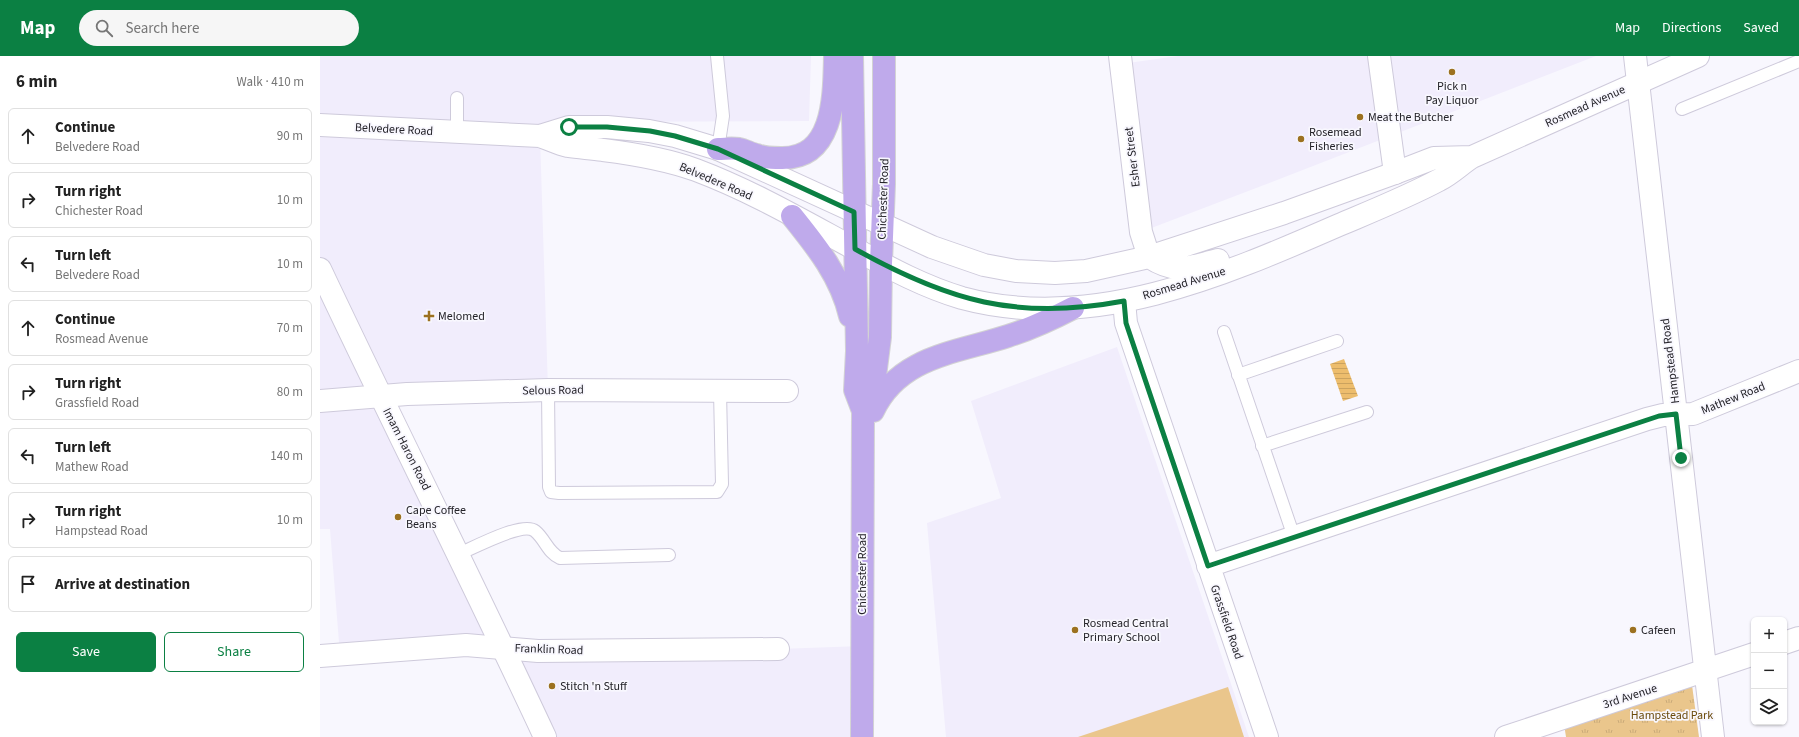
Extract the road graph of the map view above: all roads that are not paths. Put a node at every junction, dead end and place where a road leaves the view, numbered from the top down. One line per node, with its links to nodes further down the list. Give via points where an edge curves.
1 (717, 56): 16 (lane, via 723,116)
2 (834, 56): 16 (main road, via 829,121 822,138 808,151 797,157 781,158 759,156 740,149)
3 (852, 56): 19 (main road, Chichester Road)
4 (884, 56): 21 (main road, Chichester Road)
5 (1120, 56): 24 (street, Esher Street, via 1141,232)
6 (1379, 56): 18 (street)
7 (1635, 56): 10 (street, Hampstead Road)
8 (1698, 56): 10 (street, Rosmead Avenue)
9 (1799, 61): 12 (lane)
10 (1638, 83): 17 (street, Rosmead Avenue); 41 (street, Hampstead Road)
11 (456, 98): 14 (lane)
12 (1682, 109)
13 (320, 125): 14 (street, Belvedere Road)
14 (457, 132): 15 (street, Belvedere Road)
15 (540, 136): 16 (street, Belvedere Road, via 569,127 607,127 650,131); 20 (street, Belvedere Road, via 566,146 634,154 694,169 733,185)
16 (718, 149): 19 (street, Belvedere Road)
17 (1472, 157): 18 (street, Rosmead Avenue, via 1434,158); 23 (street, Rosmead Avenue, via 1441,179)
18 (1395, 174): 24 (street, Rosmead Avenue)
19 (854, 212): 21 (street, Belvedere Road); 22 (main road, Chichester Road)
20 (792, 216): 22 (street, Belvedere Road); 31 (main road, via 833,272 848,308)
21 (883, 226): 24 (street, Rosmead Avenue, via 939,250 984,265 1016,271 1086,271); 25 (main road, Chichester Road)
22 (855, 249): 25 (street, Belvedere Road); 31 (main road, Chichester Road)
23 (1274, 253): 24 (street, via 1242,255 1181,269 1167,267); 27 (street, Rosmead Avenue, via 1186,284)
24 (1149, 257)
25 (880, 263): 28 (street, Rosmead Avenue, via 962,298 1023,308); 39 (main road, Chichester Road, via 880,330 876,378 873,392)
26 (320, 269): 37 (street, Imam Haron Road)
27 (1124, 301): 28 (street, Rosmead Avenue); 47 (street, Grassfield Road, via 1126,323)
28 (1073, 308): 42 (main road, via 1008,336 930,359 909,369 891,384 877,403)
29 (1224, 332): 33 (lane)
30 (1337, 341): 33 (lane)
31 (857, 351): 39 (main road, Chichester Road, via 855,390)
32 (1799, 371): 41 (street, Mathew Road, via 1693,414)
33 (1238, 375): 43 (lane)
34 (548, 390): 35 (street, Selous Road); 35 (lane, via 549,487 552,492 559,493 717,492 722,484); 37 (street, Selous Road)
35 (720, 391): 36 (street, Selous Road)
36 (787, 391)
37 (380, 396): 38 (street, Selous Road); 45 (street, Imam Haron Road)
38 (320, 401)
39 (863, 411): 42 (main road, Chichester Road)
40 (1367, 412): 43 (lane)
41 (1676, 414): 44 (street, Mathew Road, via 1647,419); 54 (street, Hampstead Road)
42 (863, 433): 56 (main road, Chichester Road)
43 (1262, 446): 44 (lane)
44 (1294, 537): 47 (street, Mathew Road)
45 (459, 554): 46 (lane, via 515,530 526,528 539,535 554,555 560,558); 50 (street, Imam Haron Road)
46 (669, 555)
47 (1208, 566): 57 (street, Grassfield Road)
48 (1799, 638): 49 (street)
49 (1787, 642)
50 (504, 647): 51 (street, Franklin Road, via 538,651); 53 (street, Franklin Road, via 466,645); 55 (street, Imam Haron Road)
51 (778, 649)
52 (1751, 655): 54 (street, 3rd Avenue)
53 (320, 656)
54 (1704, 671): 58 (street, 3rd Avenue); 59 (street, Hampstead Road)
55 (545, 737)
56 (862, 737)
57 (1266, 737)
58 (1506, 737)
59 (1713, 737)

